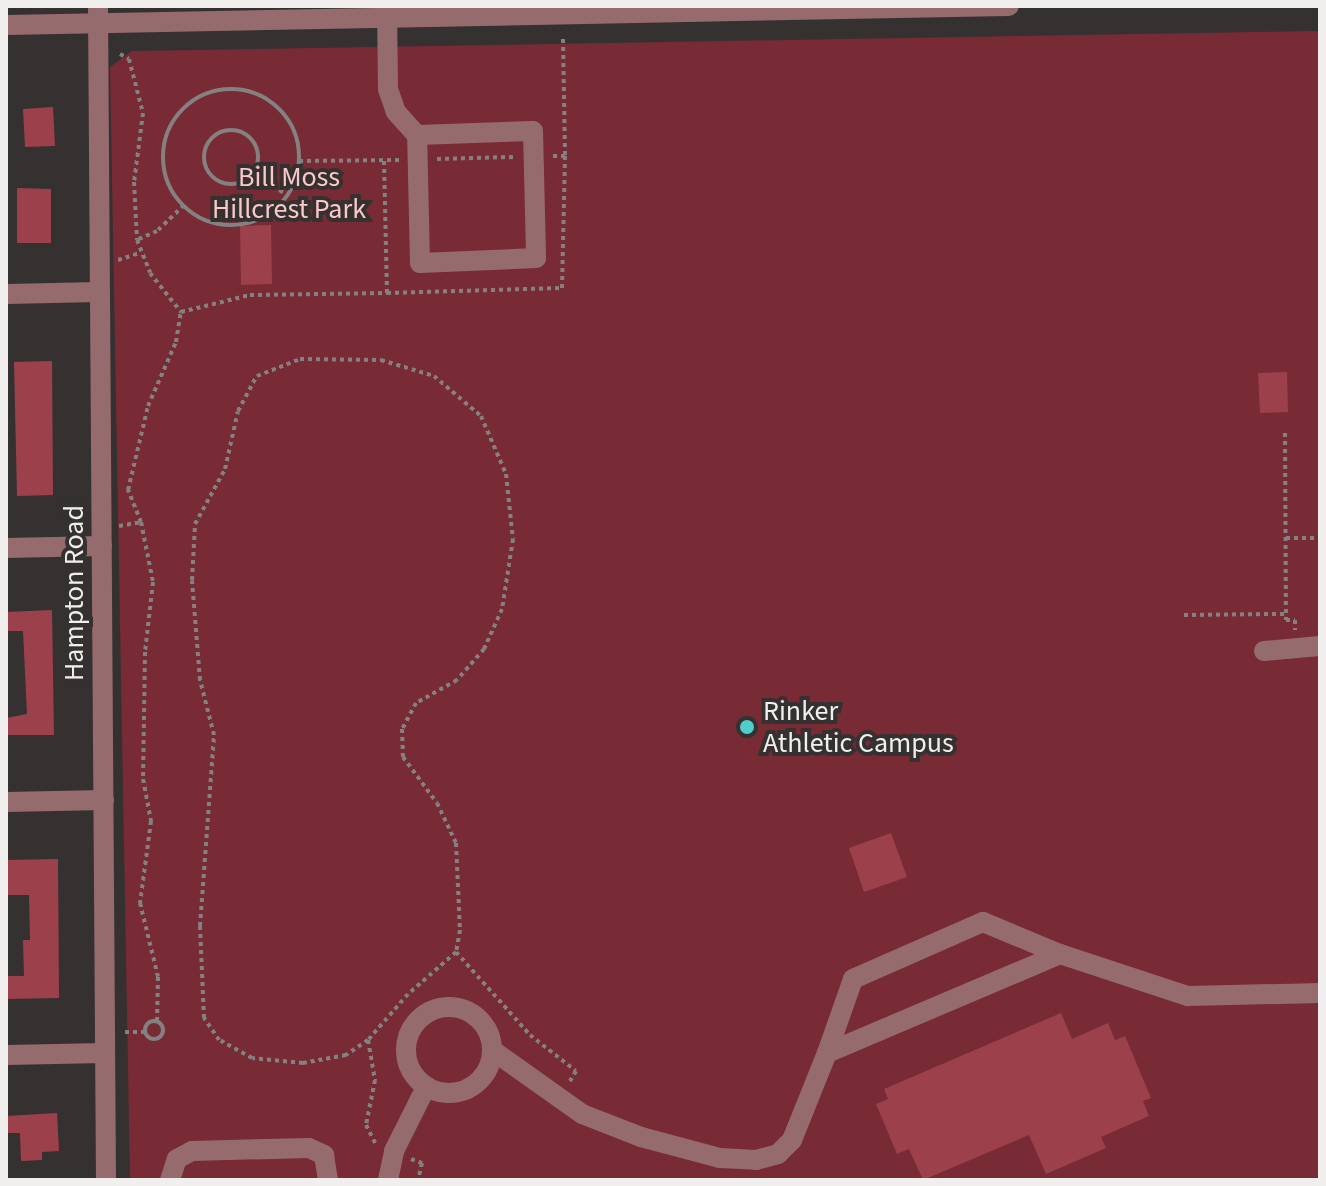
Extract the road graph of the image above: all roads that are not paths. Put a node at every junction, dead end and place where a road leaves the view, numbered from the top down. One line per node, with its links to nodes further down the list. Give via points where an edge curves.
1 (1009, 6): 2 (street)
2 (915, 7): 3 (street)
3 (661, 9): 4 (street)
4 (387, 12): 5 (street); 7 (street, via 388,89 396,112)
5 (98, 15): 6 (street); 8 (street, Hampton Road)
6 (6, 25)
7 (417, 135): 7 (street, via 420,263 536,258 533,131)
8 (100, 292): 9 (street); 10 (street, Hampton Road)
9 (6, 294)
10 (102, 536): 11 (street); 14 (street, Hampton Road)
11 (6, 548)
12 (1320, 646): 13 (street)
13 (1264, 651)
14 (104, 800): 15 (street); 19 (street, Hampton Road)
15 (6, 802)
16 (1060, 954): 17 (street, via 1188,996); 20 (street); 20 (street, via 983,922 853,979)
17 (1320, 993)
18 (492, 1050): 20 (street, via 582,1114 720,1158 756,1160 778,1154 792,1140); 22 (street, via 487,1072 464,1091 449,1094); 22 (street, via 485,1027 461,1009 436,1008 423,1015 408,1033 405,1054 409,1069)
19 (105, 1053): 21 (street); 23 (street, Hampton Road)
20 (827, 1053)
21 (6, 1055)
22 (426, 1087): 26 (street, via 394,1151)
23 (106, 1180)
24 (170, 1180): 25 (street, via 177,1159 192,1151 309,1148 324,1155)
25 (328, 1180)
26 (388, 1180)

